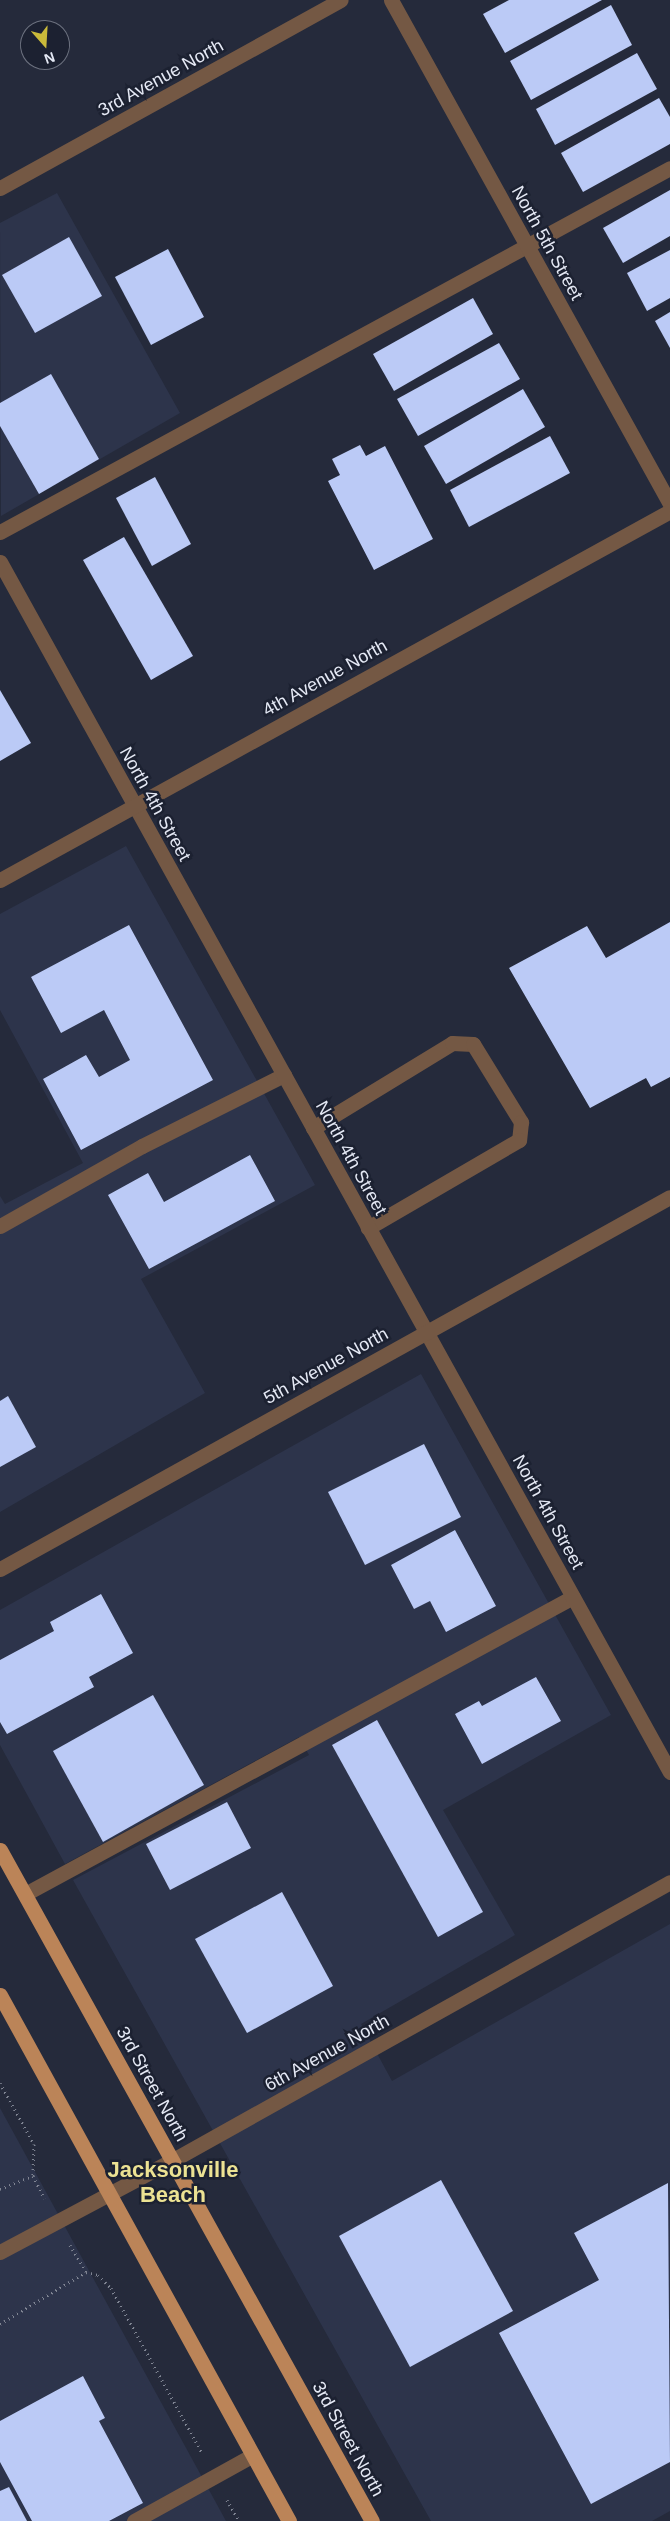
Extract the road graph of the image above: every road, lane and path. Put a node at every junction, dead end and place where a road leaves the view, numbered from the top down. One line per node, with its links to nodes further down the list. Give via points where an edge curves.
1 (340, 0): 4 (street, 3rd Avenue North)
2 (391, 0): 5 (street, North 5th Street)
3 (670, 168): 5 (street)
4 (0, 188)
5 (527, 245): 6 (street, North 5th Street); 8 (street)
6 (670, 504)
7 (670, 511): 10 (street, 4th Avenue North)
8 (0, 532)
9 (0, 562): 10 (street, North 4th Street)
10 (134, 805): 11 (street, 4th Avenue North); 12 (street, North 4th Street)
11 (0, 880)
12 (284, 1075): 13 (street, North 4th Street); 15 (street, via 142,1146)
13 (313, 1128): 16 (street, North 4th Street); 16 (street, via 452,1043 472,1044 521,1122 519,1140)
14 (670, 1197): 17 (street, 5th Avenue North)
15 (0, 1226)
16 (368, 1228): 17 (street, North 4th Street)
17 (426, 1332): 18 (street, 5th Avenue North); 19 (street, North 4th Street)
18 (0, 1569)
19 (573, 1597): 20 (street, North 4th Street); 23 (street)
20 (670, 1772)
21 (0, 1850): 23 (main road, 3rd Street North)
22 (670, 1882): 26 (street, 6th Avenue North)
23 (25, 1894): 26 (main road, 3rd Street North)
24 (0, 1995): 29 (main road)
25 (0, 2083): 27 (path, via 34,2144)
26 (173, 2160): 29 (street, 6th Avenue North); 39 (main road, 3rd Street North)
27 (33, 2176): 28 (path); 30 (path)
28 (0, 2189)
29 (110, 2191): 30 (street, 6th Avenue North); 34 (main road)
30 (57, 2220): 31 (street, 6th Avenue North); 32 (path)
31 (1, 2248)
32 (86, 2272): 33 (path); 35 (path, via 98,2275 111,2288)
33 (0, 2324)
34 (253, 2455): 35 (street); 38 (main road)
35 (214, 2476): 36 (street); 37 (path)
36 (134, 2521)
37 (239, 2521)
38 (289, 2521)
39 (372, 2521)

